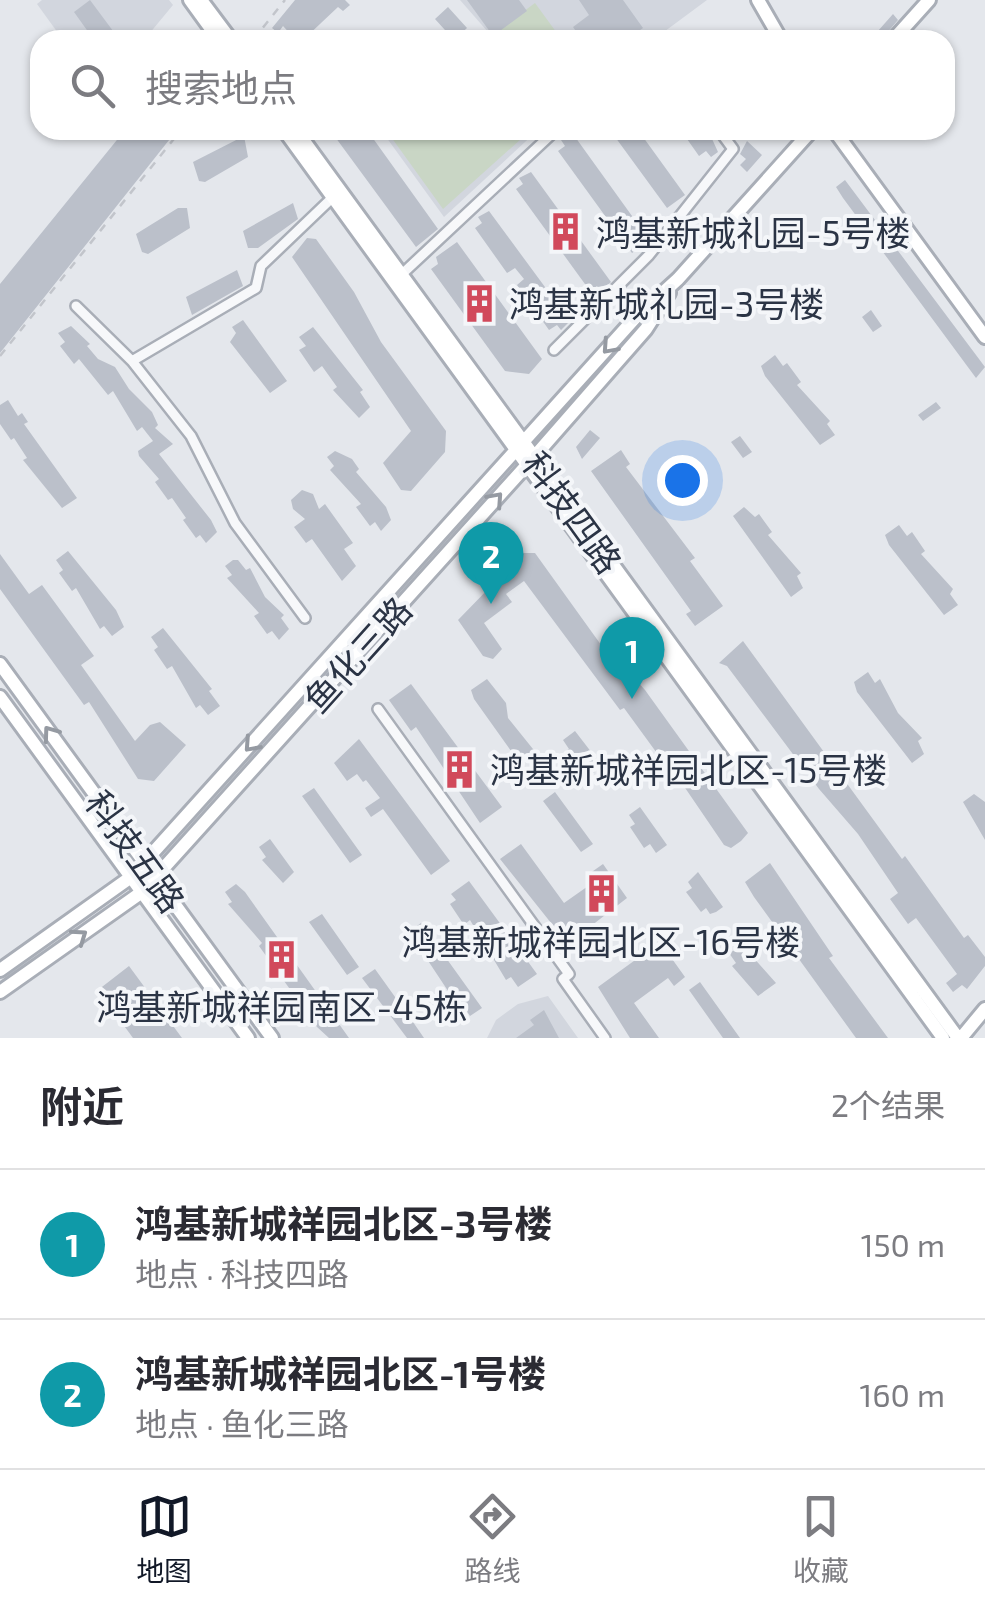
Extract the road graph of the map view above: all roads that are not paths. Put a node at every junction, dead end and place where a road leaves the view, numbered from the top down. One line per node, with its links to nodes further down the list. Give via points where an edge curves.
1 (190, 0): 5 (street)
2 (202, 0): 6 (street)
3 (758, 0): 7 (street)
4 (928, 0): 8 (street)
5 (212, 30)
6 (223, 30)
7 (774, 30)
8 (902, 30)
9 (291, 140): 15 (street, 科技四路)
10 (303, 140): 16 (street, 科技四路)
11 (545, 140): 16 (street)
12 (727, 140): 20 (street, via 733,148 649,254)
13 (803, 140): 17 (street, 鱼化三路)
14 (841, 140): 19 (street)
15 (332, 198): 21 (street, via 261,266 256,288); 22 (street, 科技四路)
16 (401, 274): 22 (street, 科技四路)
17 (678, 279): 22 (street, 鱼化三路, one-way to 22); 23 (street, 鱼化三路, via 646,329)
18 (76, 306): 21 (street)
19 (985, 338)
20 (554, 350)
21 (132, 361): 24 (street, via 192,436 235,522)
22 (520, 447): 23 (street, 科技四路); 30 (street, 鱼化三路, one-way to 30)
23 (530, 461): 32 (street, 鱼化三路, one-way to 23); 42 (street, 科技四路); 43 (street, 科技四路)
24 (305, 618)
25 (0, 664): 28 (street, 科技五路, one-way to 25)
26 (0, 697): 29 (street, 科技五路)
27 (378, 710): 41 (street, via 569,974 563,979)
28 (87, 783): 29 (street); 30 (street, 科技五路)
29 (71, 794): 31 (street, 科技五路)
30 (145, 862): 31 (street, 鱼化三路); 32 (street, 科技五路)
31 (131, 877): 33 (street, 科技五路); 36 (street, 鱼化三路)
32 (156, 877): 33 (street, 鱼化三路); 34 (street, 科技五路)
33 (142, 892): 35 (street, 科技五路); 37 (street, 鱼化三路, one-way to 33)
34 (211, 953): 35 (street); 40 (street, 科技五路)
35 (195, 964): 39 (street, 科技五路)
36 (0, 970)
37 (0, 992)
38 (985, 1009): 43 (street)
39 (248, 1038)
40 (272, 1038)
41 (605, 1038)
42 (943, 1038)
43 (959, 1038)

